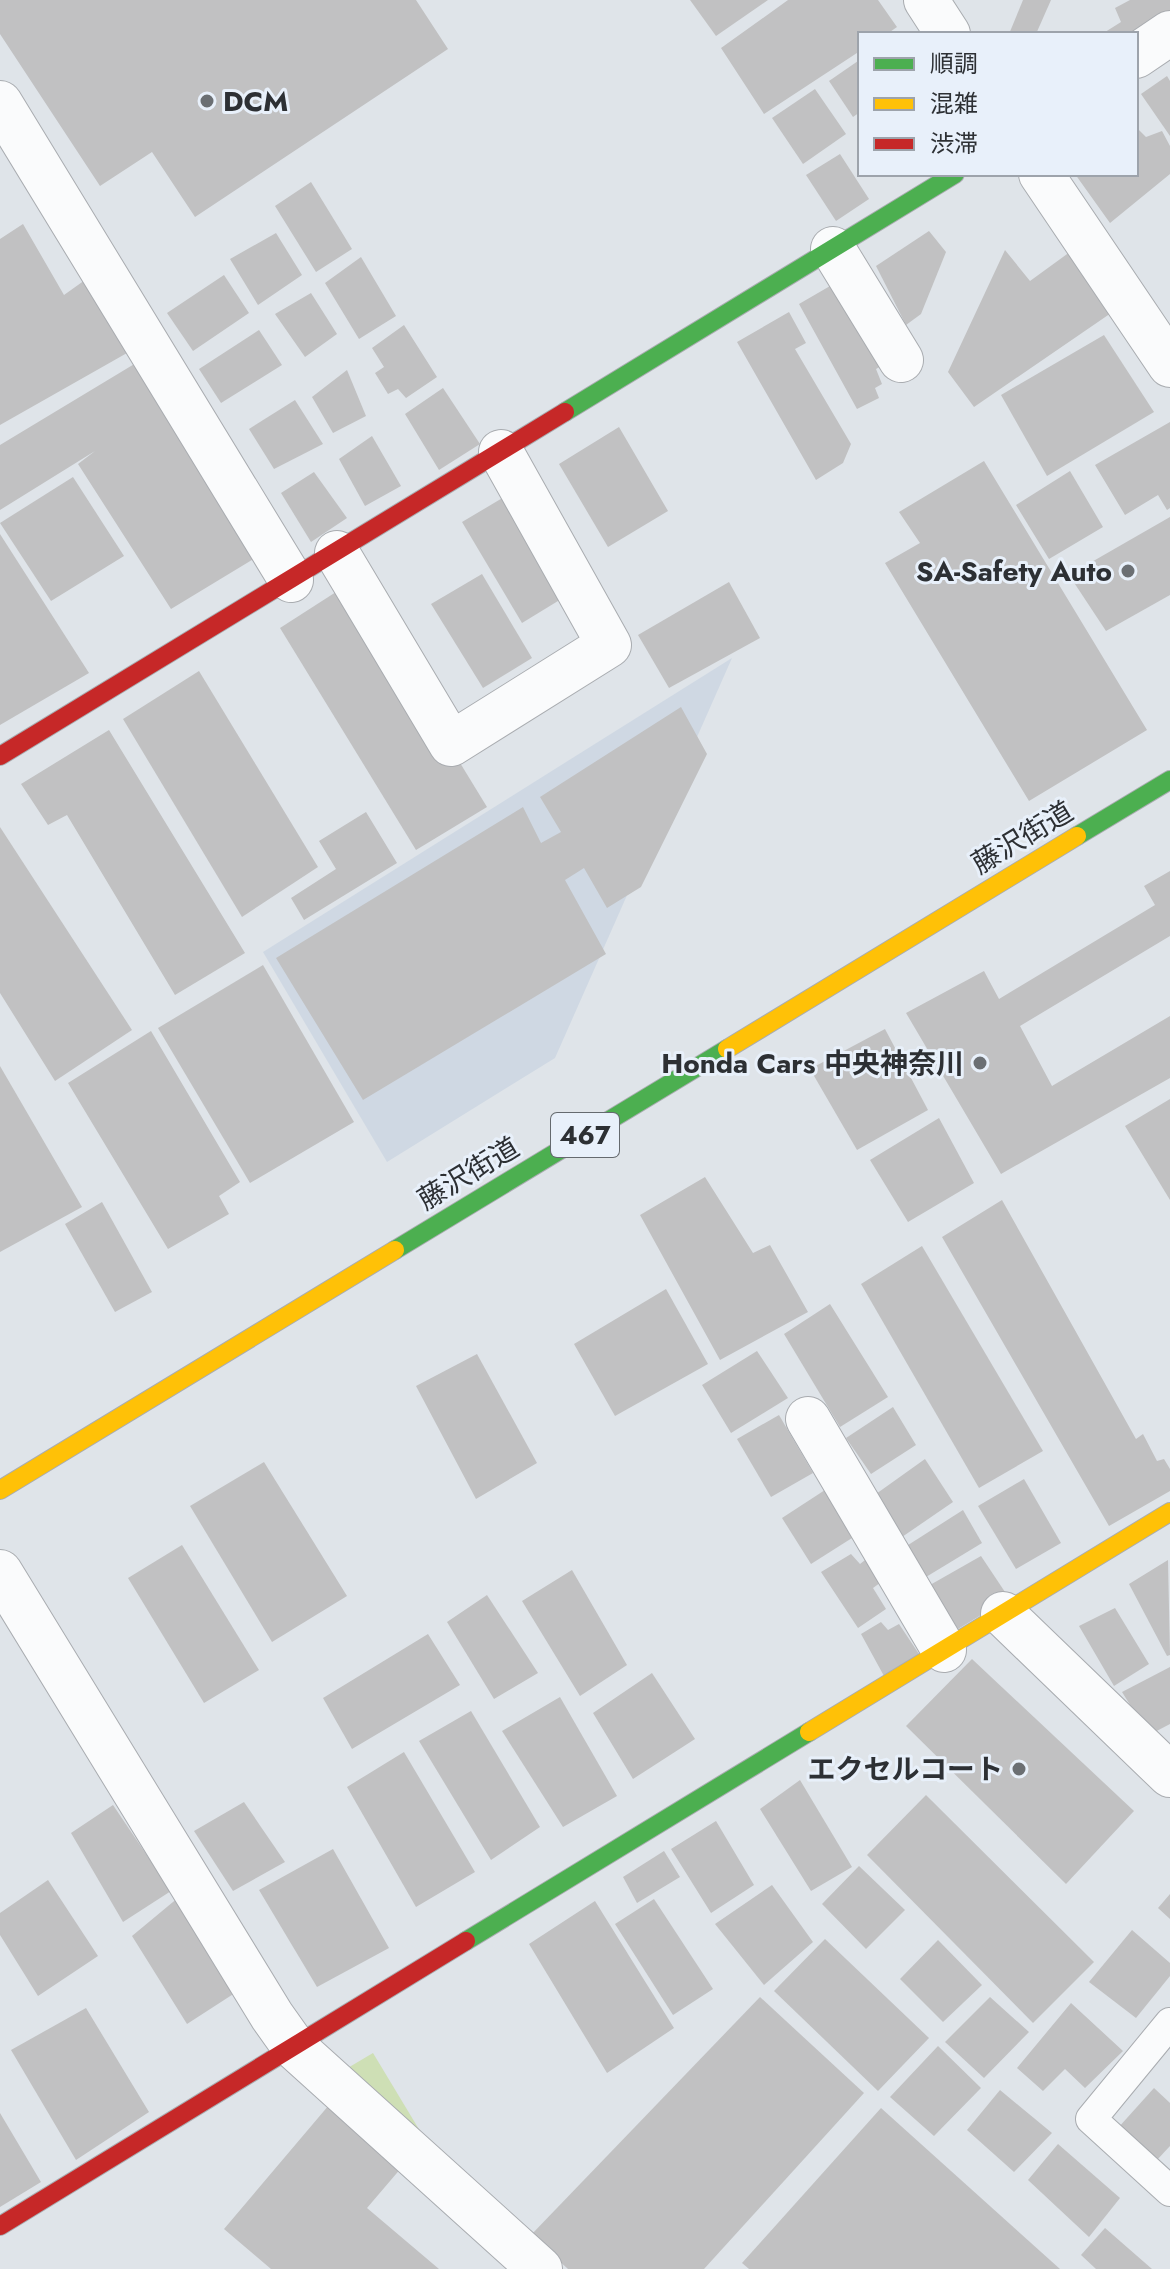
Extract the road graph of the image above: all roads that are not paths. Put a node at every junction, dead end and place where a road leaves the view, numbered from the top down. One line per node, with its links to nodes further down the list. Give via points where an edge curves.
1 (926, 0): 2 (street)
2 (947, 32)
3 (1170, 33): 4 (street)
4 (1138, 55)
5 (0, 103): 13 (street)
6 (952, 176): 8 (main road)
7 (1042, 176): 10 (street)
8 (833, 249): 9 (street); 11 (main road)
9 (901, 360)
10 (1170, 365)
11 (501, 452): 12 (main road); 12 (street, via 609,645 451,744)
12 (337, 553): 13 (main road)
13 (291, 580): 14 (main road)
14 (0, 756)
15 (1170, 780): 17 (main road, 藤沢街道 / 467)
16 (808, 1419): 21 (street)
17 (0, 1490)
18 (1170, 1512): 20 (main road)
19 (0, 1572): 24 (street)
20 (1003, 1614): 21 (main road); 22 (street)
21 (944, 1650): 24 (main road)
22 (1170, 1775)
23 (1170, 2023): 25 (lane, via 1091,2119)
24 (294, 2047): 26 (main road); 27 (street)
25 (1170, 2191)
26 (0, 2226)
27 (540, 2269)

